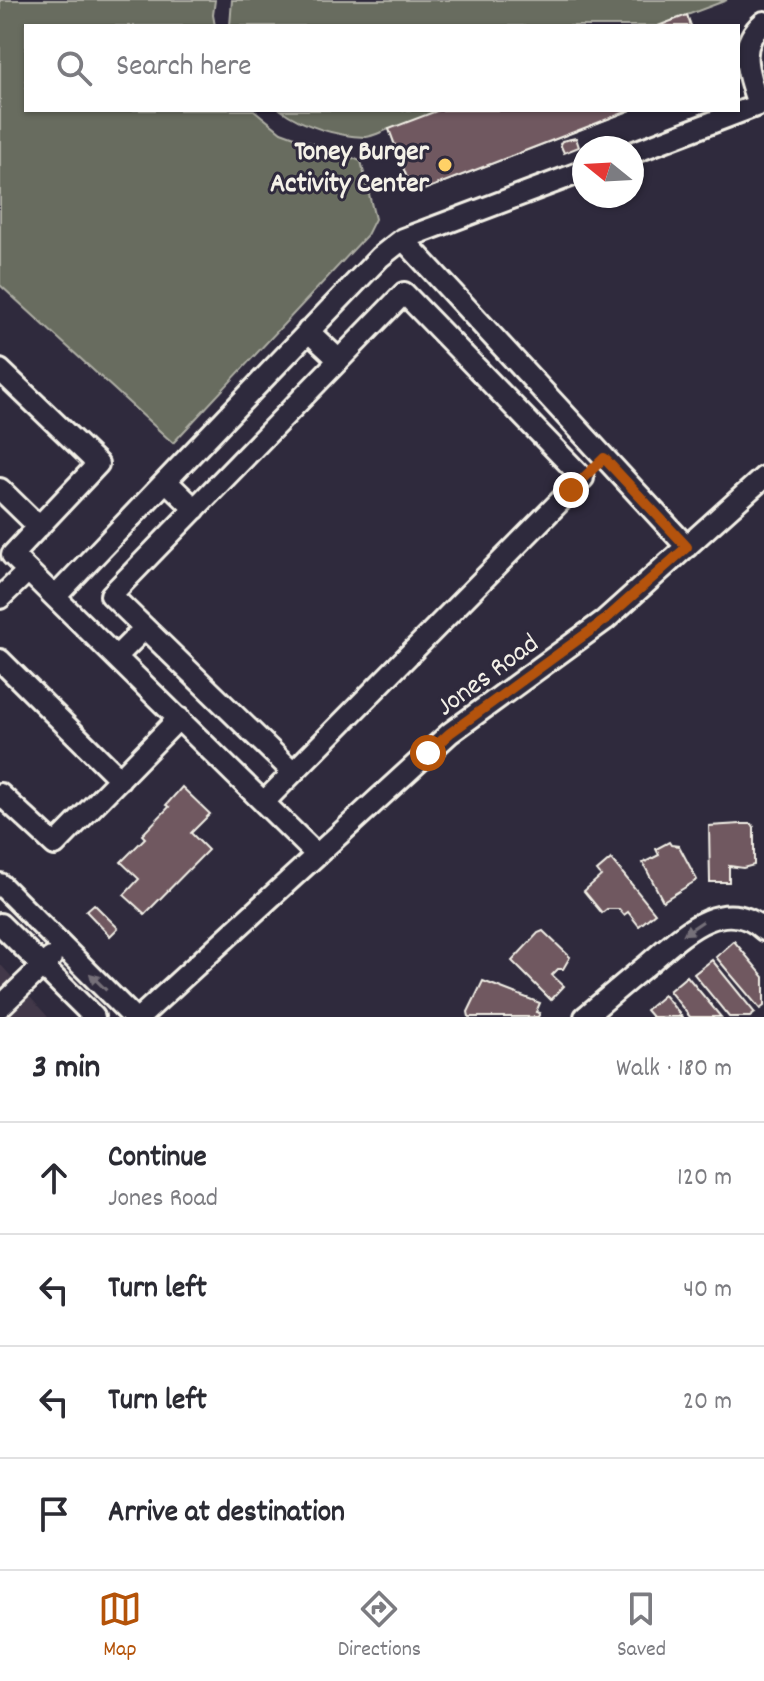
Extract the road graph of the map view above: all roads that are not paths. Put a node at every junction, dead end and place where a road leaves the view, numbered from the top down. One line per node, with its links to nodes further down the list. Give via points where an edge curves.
1 (764, 22): 3 (street, via 745,52 758,105)
2 (740, 112): 4 (street)
3 (740, 112)
4 (644, 148)
5 (572, 176): 6 (street)
6 (403, 239): 7 (street); 8 (street)
7 (308, 331): 9 (street); 15 (street)
8 (499, 343): 10 (street); 12 (street)
9 (339, 360): 10 (street, via 404,293); 17 (street)
10 (476, 368): 14 (street)
11 (0, 370): 18 (street, via 98,464)
12 (604, 458): 14 (street); 19 (street)
13 (764, 477): 19 (street, Jones Road)
14 (583, 478): 27 (street)
15 (166, 481): 17 (street); 21 (street)
16 (0, 489): 18 (street)
17 (195, 509): 23 (street, via 111,595)
18 (39, 527): 20 (street, via 12,555)
19 (687, 547): 31 (street, Jones Road, via 605,620 450,733)
20 (28, 571): 21 (street); 22 (street)
21 (55, 597): 24 (street)
22 (0, 598)
23 (145, 628): 24 (street); 27 (street)
24 (116, 657): 26 (street)
25 (0, 660): 28 (street)
26 (179, 718): 28 (street); 30 (street)
27 (293, 772): 30 (street)
28 (120, 779): 29 (street, via 55,845)
29 (0, 794)
30 (264, 802): 31 (street)
31 (317, 855): 40 (street, Jones Road)
32 (0, 884): 35 (street)
33 (0, 924): 36 (street)
34 (764, 930): 41 (street, one-way to 41, via 729,915 703,921)
35 (63, 947): 36 (street); 39 (street, one-way to 35)
36 (43, 966): 37 (street); 38 (street)
37 (0, 1007)
38 (94, 1017)
39 (133, 1017)
40 (140, 1017)
41 (585, 1017)

